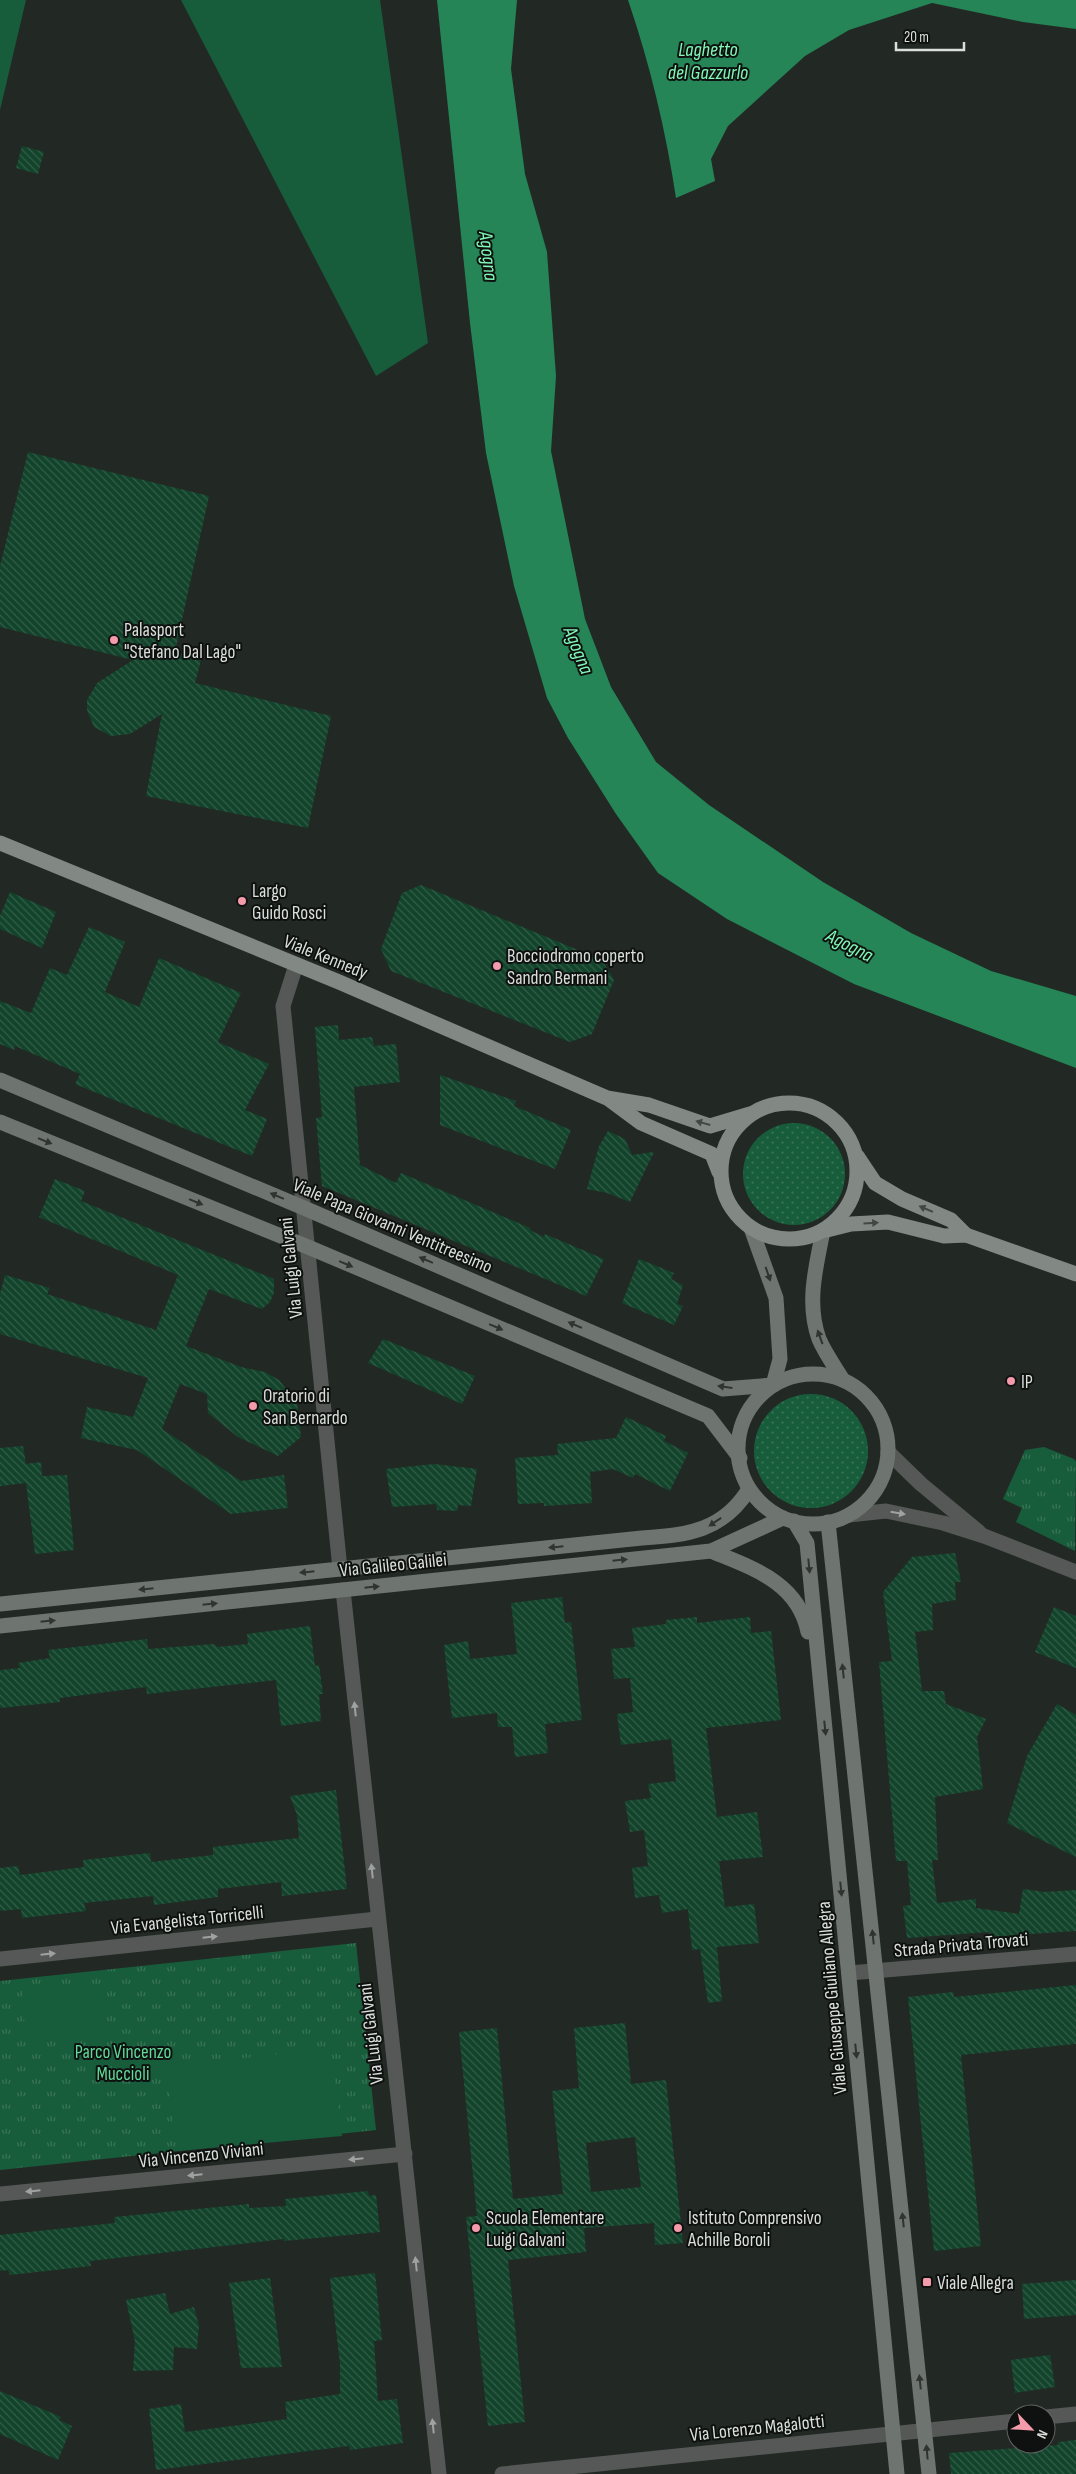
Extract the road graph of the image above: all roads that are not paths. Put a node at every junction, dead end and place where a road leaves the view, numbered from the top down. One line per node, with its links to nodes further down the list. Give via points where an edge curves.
1 (0, 843): 2 (main road, Viale Kennedy)
2 (296, 965): 4 (main road, Viale Kennedy); 9 (street, Via Luigi Galvani, via 283,1006)
3 (0, 1080): 9 (street, Viale Papa Giovanni Ventitreesimo, one-way to 3)
4 (607, 1098): 5 (main road, one-way to 4, via 710,1126 649,1105); 8 (main road, via 641,1123 712,1154)
5 (750, 1114): 7 (main road, via 770,1104 792,1102 814,1106 833,1118 848,1134); 8 (main road, via 733,1130 723,1152)
6 (0, 1122): 13 (street, one-way to 13)
7 (856, 1155): 11 (main road, via 858,1177 852,1198 840,1217); 12 (main road, one-way to 7, via 951,1220 902,1199 875,1183)
8 (720, 1175): 10 (main road, via 726,1198 736,1215)
9 (304, 1208): 13 (street, Via Luigi Galvani); 16 (street, Viale Papa Giovanni Ventitreesimo, one-way to 9, via 723,1388)
10 (751, 1228): 11 (main road, via 770,1237 792,1239 812,1236); 16 (street, one-way to 16, via 776,1298 780,1359)
11 (823, 1230): 12 (main road, one-way to 12, via 851,1224 888,1222 944,1236); 15 (street, one-way to 11, via 819,1339 812,1311 813,1285)
12 (966, 1235): 14 (main road)
13 (308, 1247): 18 (street, one-way to 18, via 708,1416); 25 (street, Via Luigi Galvani)
14 (1076, 1274)
15 (843, 1380): 16 (street, via 820,1374 795,1376); 17 (street, via 864,1393 878,1412 887,1435)
16 (773, 1385): 18 (street, via 755,1402 743,1423 738,1445)
17 (888, 1452): 20 (street, via 880,1482 867,1501); 23 (street)
18 (740, 1458): 19 (street, via 740,1468)
19 (749, 1488): 21 (street, via 764,1506); 25 (street, Via Galileo Galilei, one-way to 25, via 738,1506 708,1527 680,1536)
20 (849, 1515): 22 (street); 23 (street, one-way to 23, via 893,1512)
21 (789, 1519): 22 (street, via 805,1524); 24 (street, Via Galileo Galilei); 30 (street, Viale Giuseppe Giuliano Allegra, one-way to 30, via 807,1543)
22 (828, 1522): 34 (street, one-way to 22)
23 (984, 1536): 26 (street)
24 (710, 1551): 27 (street, Via Galileo Galilei, one-way to 24); 30 (street, via 750,1567 785,1589 805,1615 811,1646)
25 (340, 1569): 28 (street, Via Galileo Galilei, one-way to 28)
26 (1076, 1572)
27 (343, 1590): 29 (street, Via Galileo Galilei, one-way to 27); 31 (street, Via Luigi Galvani, one-way to 27)
28 (0, 1604)
29 (0, 1626)
30 (819, 1661): 35 (street, Viale Giuseppe Giuliano Allegra, one-way to 35)
31 (377, 1919): 33 (street, Via Evangelista Torricelli, one-way to 31); 36 (street, Via Luigi Galvani)
32 (1076, 1954): 34 (street, Strada Privata Trovati)
33 (0, 1960)
34 (877, 1971): 35 (street, Strada Privata Trovati); 41 (street, one-way to 34)
35 (848, 1973): 42 (street, Viale Giuseppe Giuliano Allegra, one-way to 42)
36 (405, 2154): 37 (street, Via Vincenzo Viviani, one-way to 37); 43 (street, Via Luigi Galvani, one-way to 36)
37 (0, 2194)
38 (1076, 2414): 39 (street)
39 (1056, 2416)
40 (1006, 2422): 41 (street, Via Lorenzo Magalotti)
41 (925, 2430): 42 (street, Via Lorenzo Magalotti); 46 (street, one-way to 41)
42 (893, 2433): 44 (street, Via Lorenzo Magalotti); 45 (street, Viale Giuseppe Giuliano Allegra)
43 (439, 2474)
44 (502, 2474)
45 (897, 2474)
46 (929, 2474)

